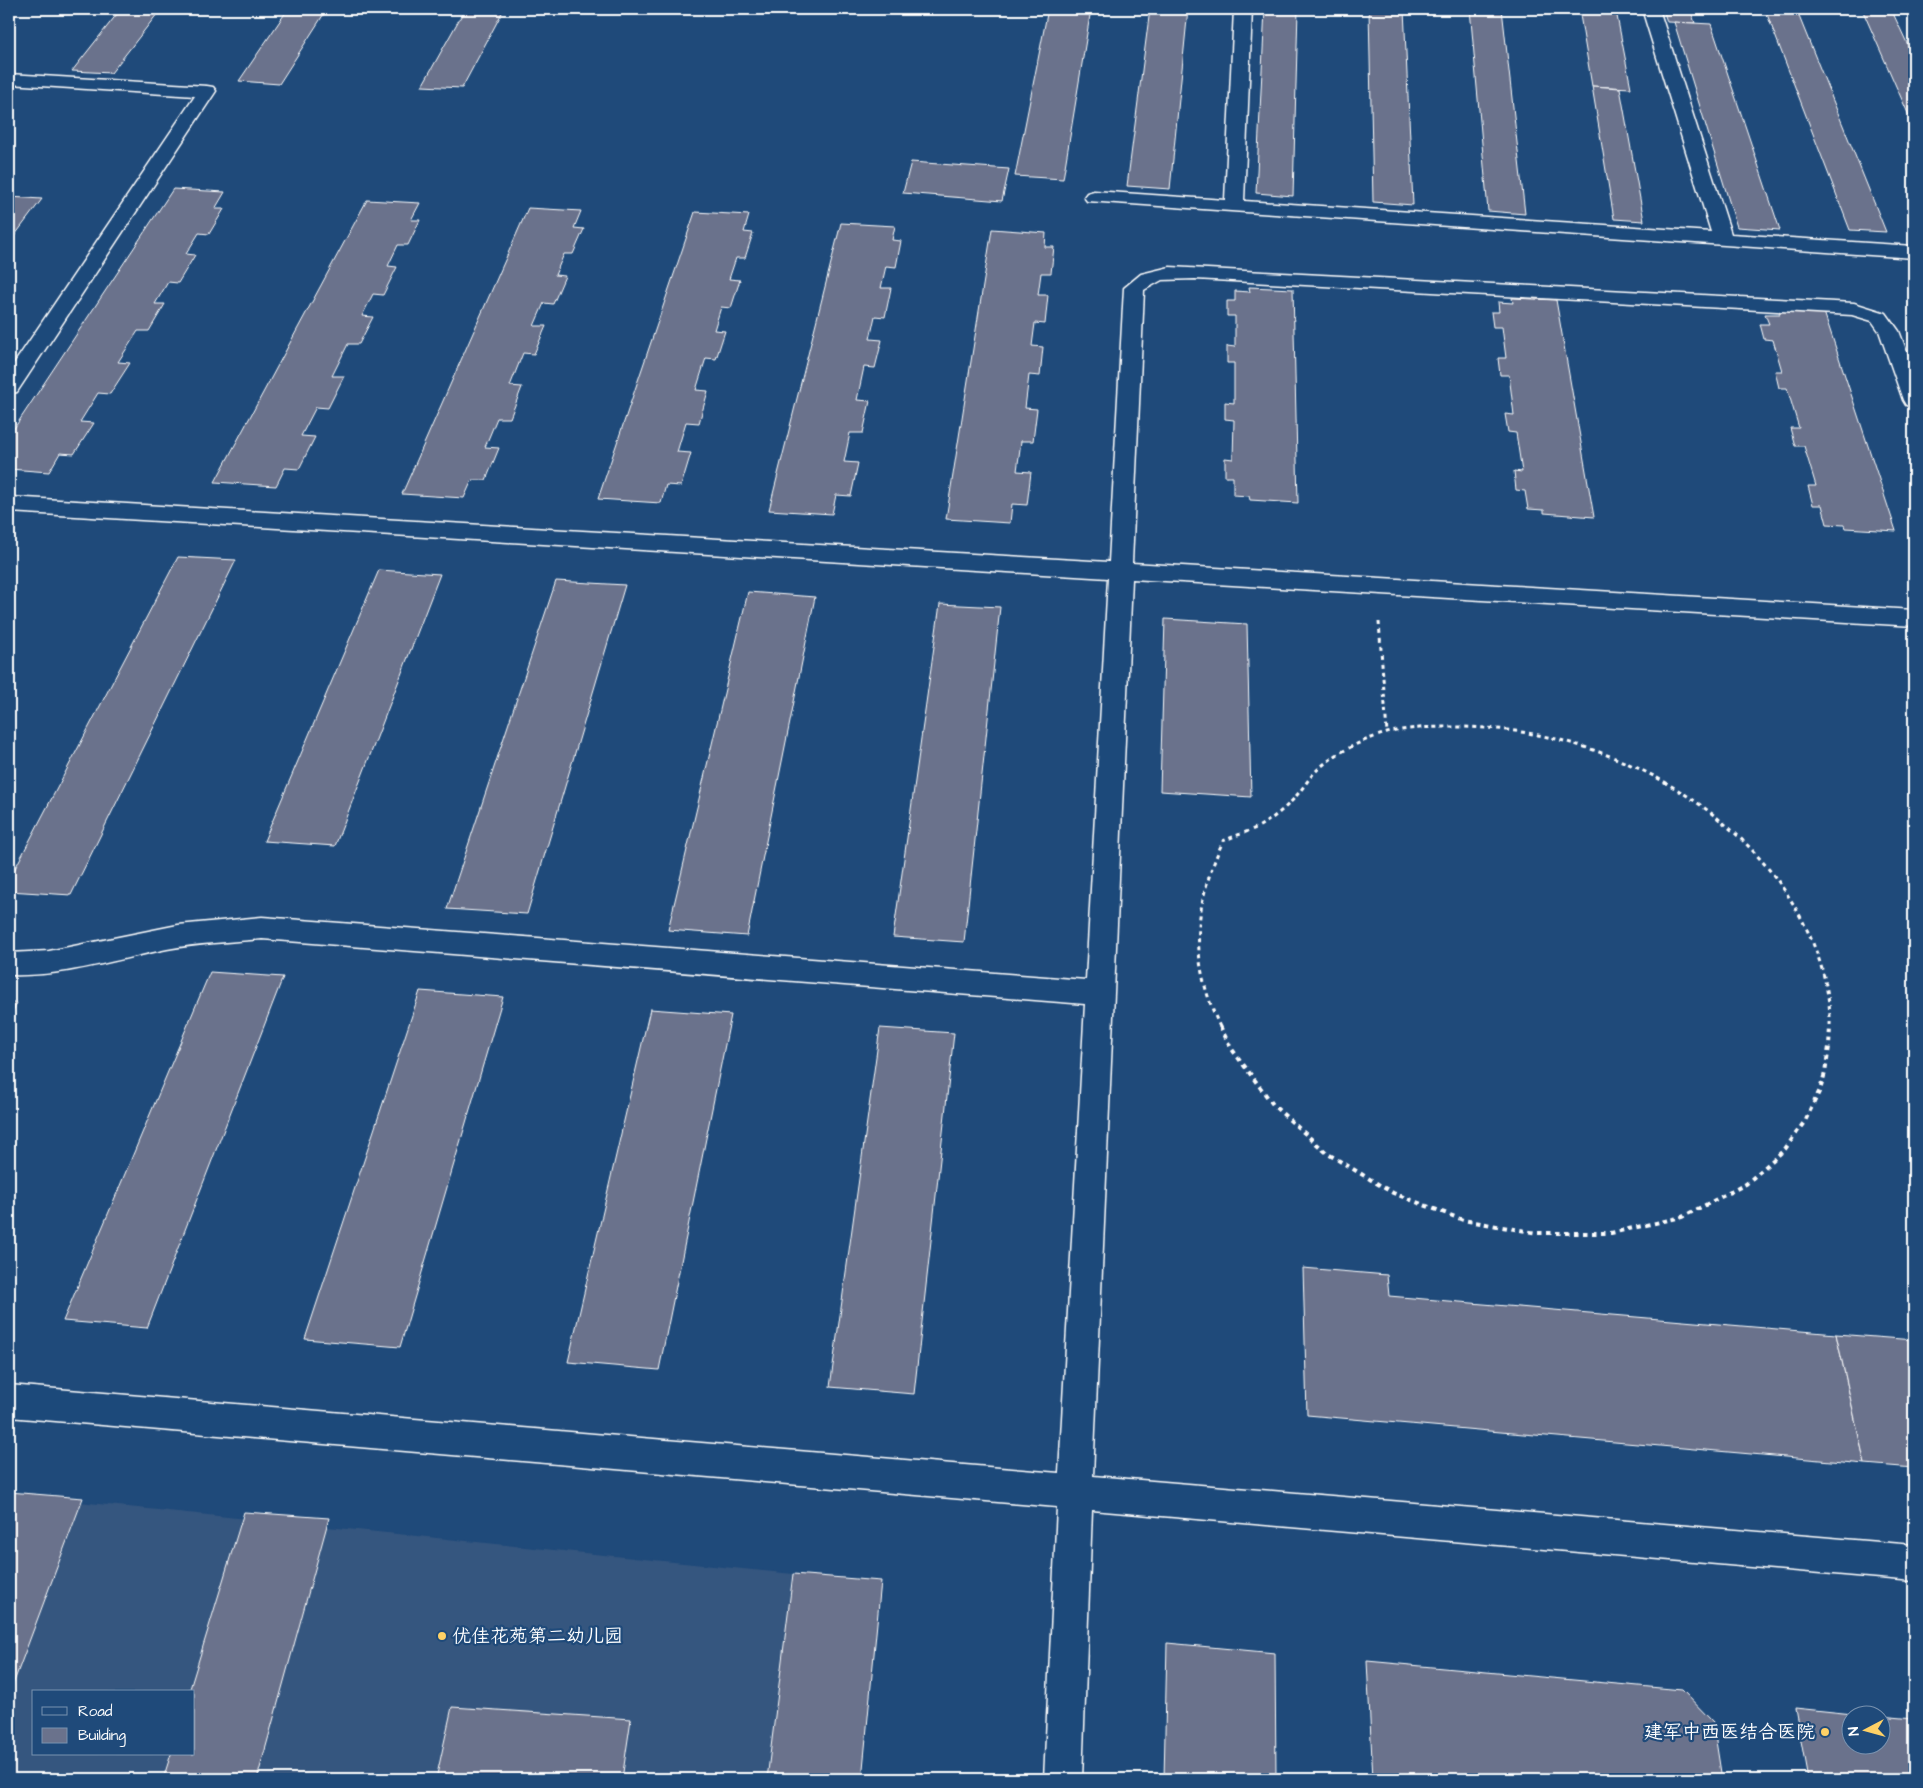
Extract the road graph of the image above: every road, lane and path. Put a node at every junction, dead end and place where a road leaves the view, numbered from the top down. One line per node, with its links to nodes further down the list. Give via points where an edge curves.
1 (1243, 9): 5 (street)
2 (1651, 9): 6 (street)
3 (9, 78): 8 (street, via 207,91)
4 (1094, 196): 5 (street)
5 (1234, 206): 6 (street)
6 (1723, 239): 7 (street)
7 (1914, 252)
8 (9, 387)
9 (1914, 400): 11 (street, via 1889,331 1879,318 1854,309 1164,273 1144,278 1134,288)
10 (9, 504): 11 (street)
11 (1120, 570): 12 (street); 16 (street)
12 (1376, 586): 13 (street); 14 (path)
13 (1914, 618)
14 (1387, 733): 14 (path, via 1431,728 1480,728 1529,734 1577,745 1625,763 1670,786 1712,815 1749,848 1781,885 1806,926 1823,969 1831,1013 1829,1057 1818,1099 1796,1138 1764,1172 1723,1200 1675,1220 1620,1232 1561,1235 1500,1228 1448,1215 1405,1199 1350,1170 1308,1140 1272,1106 1242,1068 1225,1038 1206,990 1199,952 1199,914 1207,876 1223,841 1263,824 1296,797 1314,773 1345,749)
15 (9, 964): 16 (street, via 28,965 168,938 262,928)
16 (1100, 993): 18 (street)
17 (9, 1401): 18 (street)
18 (1075, 1492): 19 (street); 20 (street)
19 (1914, 1563)
20 (1063, 1779)

